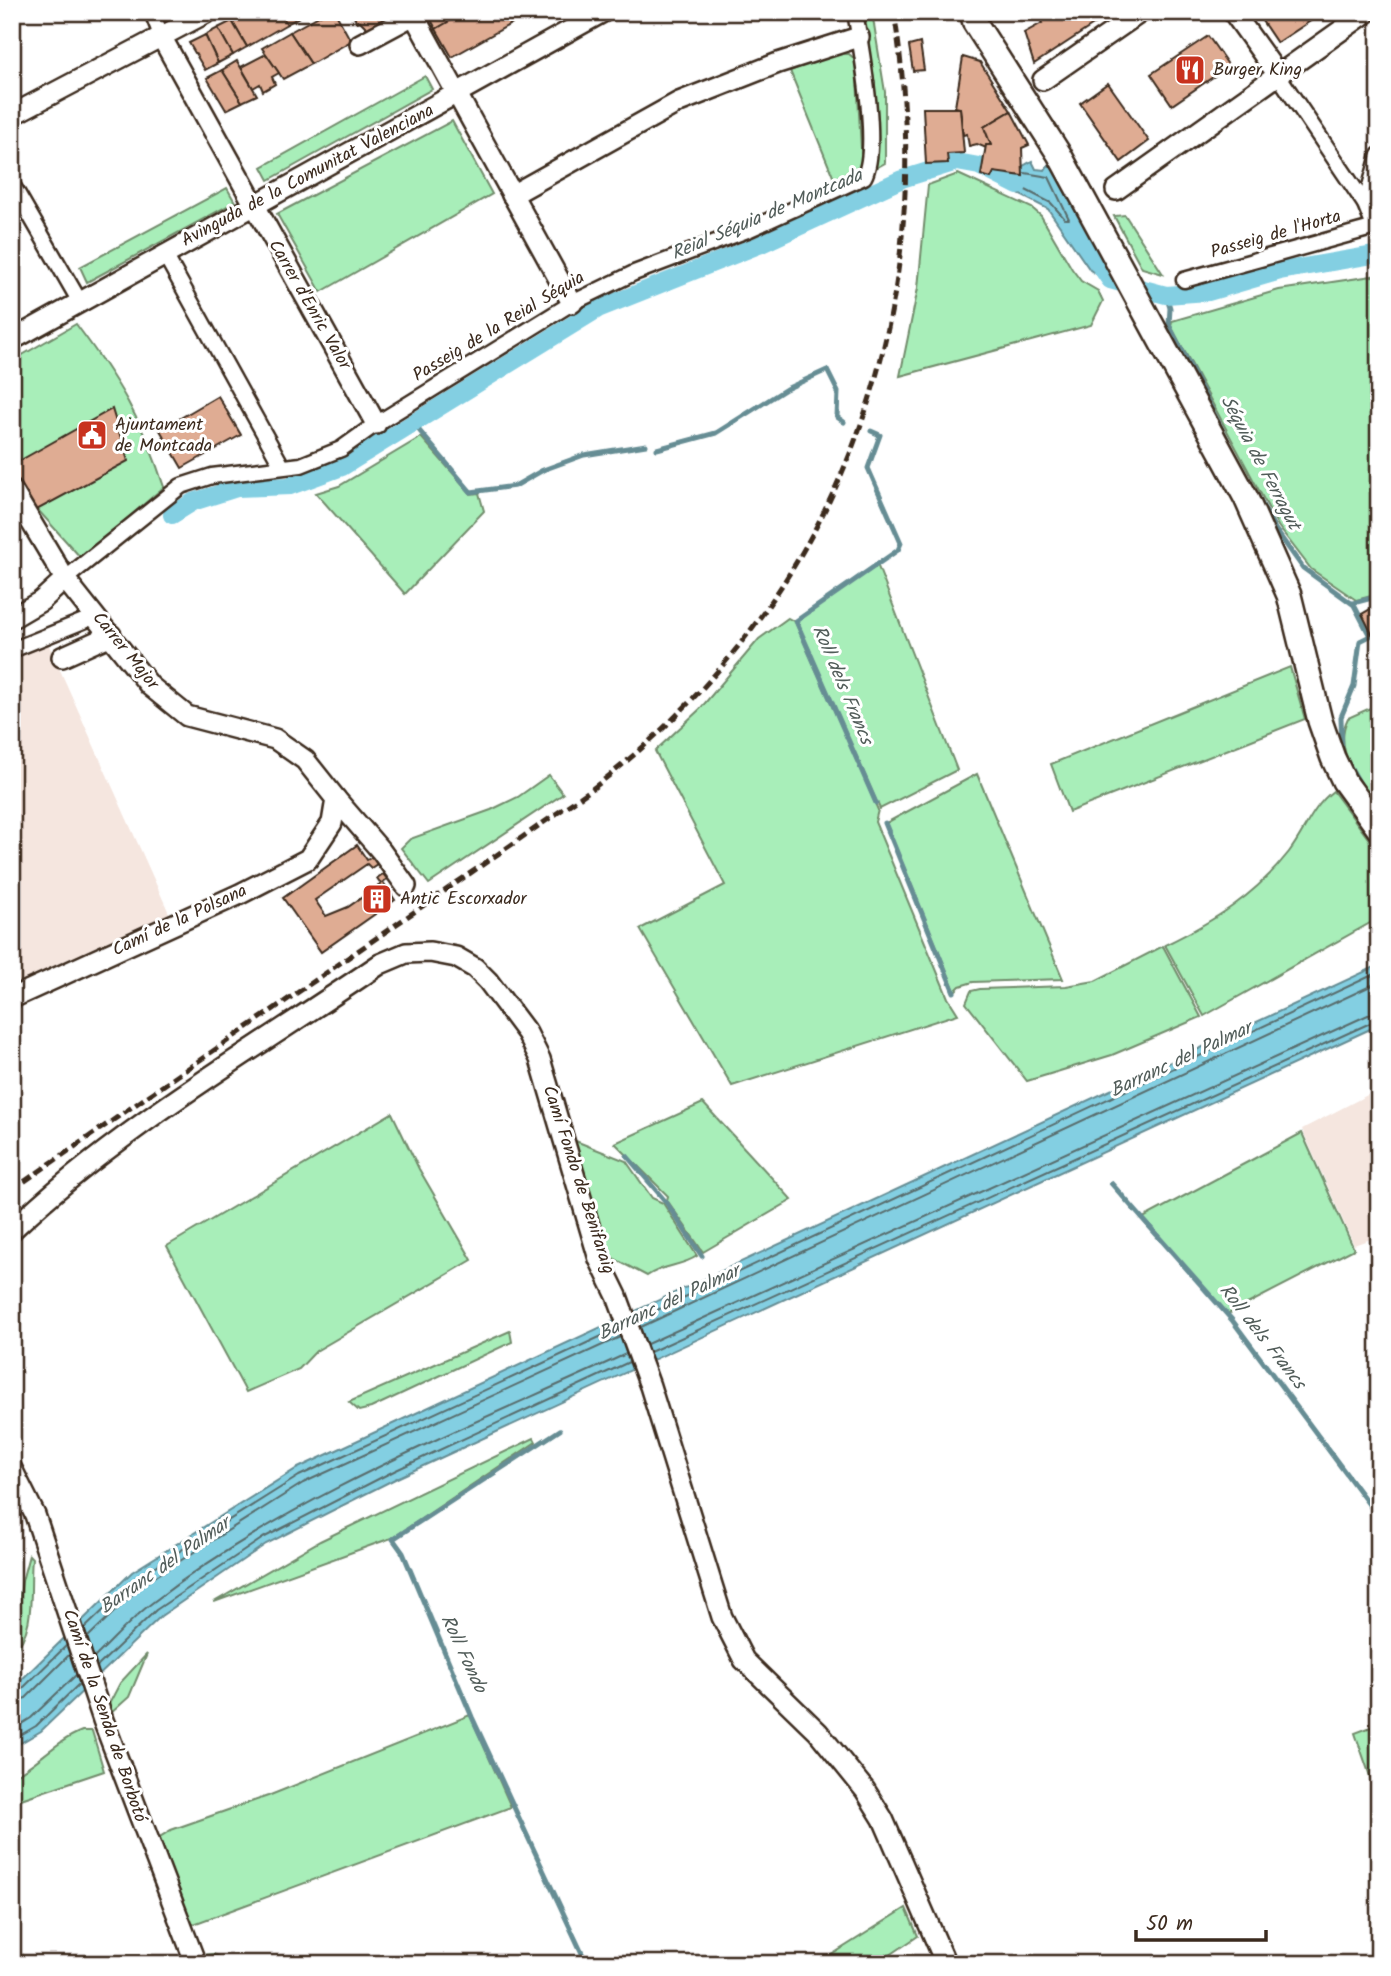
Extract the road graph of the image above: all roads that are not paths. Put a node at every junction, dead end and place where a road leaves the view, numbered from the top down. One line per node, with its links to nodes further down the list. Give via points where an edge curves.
1 (152, 12): 11 (street)
2 (208, 12): 11 (street)
3 (603, 12): 15 (street, Avinguda de la Comunitat Valenciana)
4 (855, 12): 10 (street, Passeig de la Reial Séquia)
5 (1141, 12): 14 (street)
6 (1233, 12): 13 (street)
7 (1367, 12): 13 (street)
8 (413, 14): 12 (street); 15 (street)
9 (970, 16): 39 (street, via 1042,124 1264,534 1289,595 1333,758)
10 (859, 37): 20 (street, via 679,102); 27 (street, Passeig de la Reial Séquia, via 869,167 864,177)
11 (162, 38): 16 (street); 22 (street, Carrer d'Enric Valor)
12 (360, 44)
13 (1278, 75): 19 (street); 21 (street)
14 (1043, 80)
15 (456, 96): 20 (street); 22 (street, Avinguda de la Comunitat Valenciana)
16 (12, 116)
17 (1379, 155): 21 (street)
18 (12, 184): 26 (street)
19 (1116, 190)
20 (512, 195): 27 (street)
21 (1365, 204): 23 (street)
22 (252, 206): 24 (street, Avinguda de la Comunitat Valenciana); 29 (street, Carrer d'Enric Valor)
23 (1377, 227): 25 (street, Passeig de l'Horta)
24 (164, 253): 26 (street, Avinguda de la Comunitat Valenciana); 30 (street)
25 (1184, 280)
26 (80, 302): 28 (street, Avinguda de la Comunitat Valenciana)
27 (572, 303): 29 (street, Passeig de la Reial Séquia)
28 (12, 340)
29 (376, 424): 30 (street, Passeig de la Reial Séquia, via 341,449 301,465)
30 (282, 466): 32 (street, Passeig de la Reial Séquia, via 181,486)
31 (12, 490): 32 (street)
32 (65, 579): 33 (street, Carrer Major); 34 (street)
33 (93, 611): 35 (street, Carrer Major); 36 (street)
34 (12, 618)
35 (111, 635): 37 (street); 38 (street, Carrer Major, via 150,686 187,716 275,739 305,760)
36 (12, 650)
37 (62, 657)
38 (336, 799): 40 (street, Carrer Major); 41 (street, Camí de la Polsana, via 332,823 308,859)
39 (1379, 829)
40 (406, 886)
41 (12, 998)
42 (12, 1230): 45 (street, Camí Fondo de Benifaraig, via 48,1196 253,1048 380,964 406,953 430,952 456,957 475,968 509,1006 540,1059 599,1259 650,1386 722,1617 744,1660 818,1732 865,1790 883,1819)
43 (12, 1469): 44 (street, Camí de la Senda de Borbotó, via 35,1515 96,1700)
44 (196, 1964)
45 (946, 1964)

